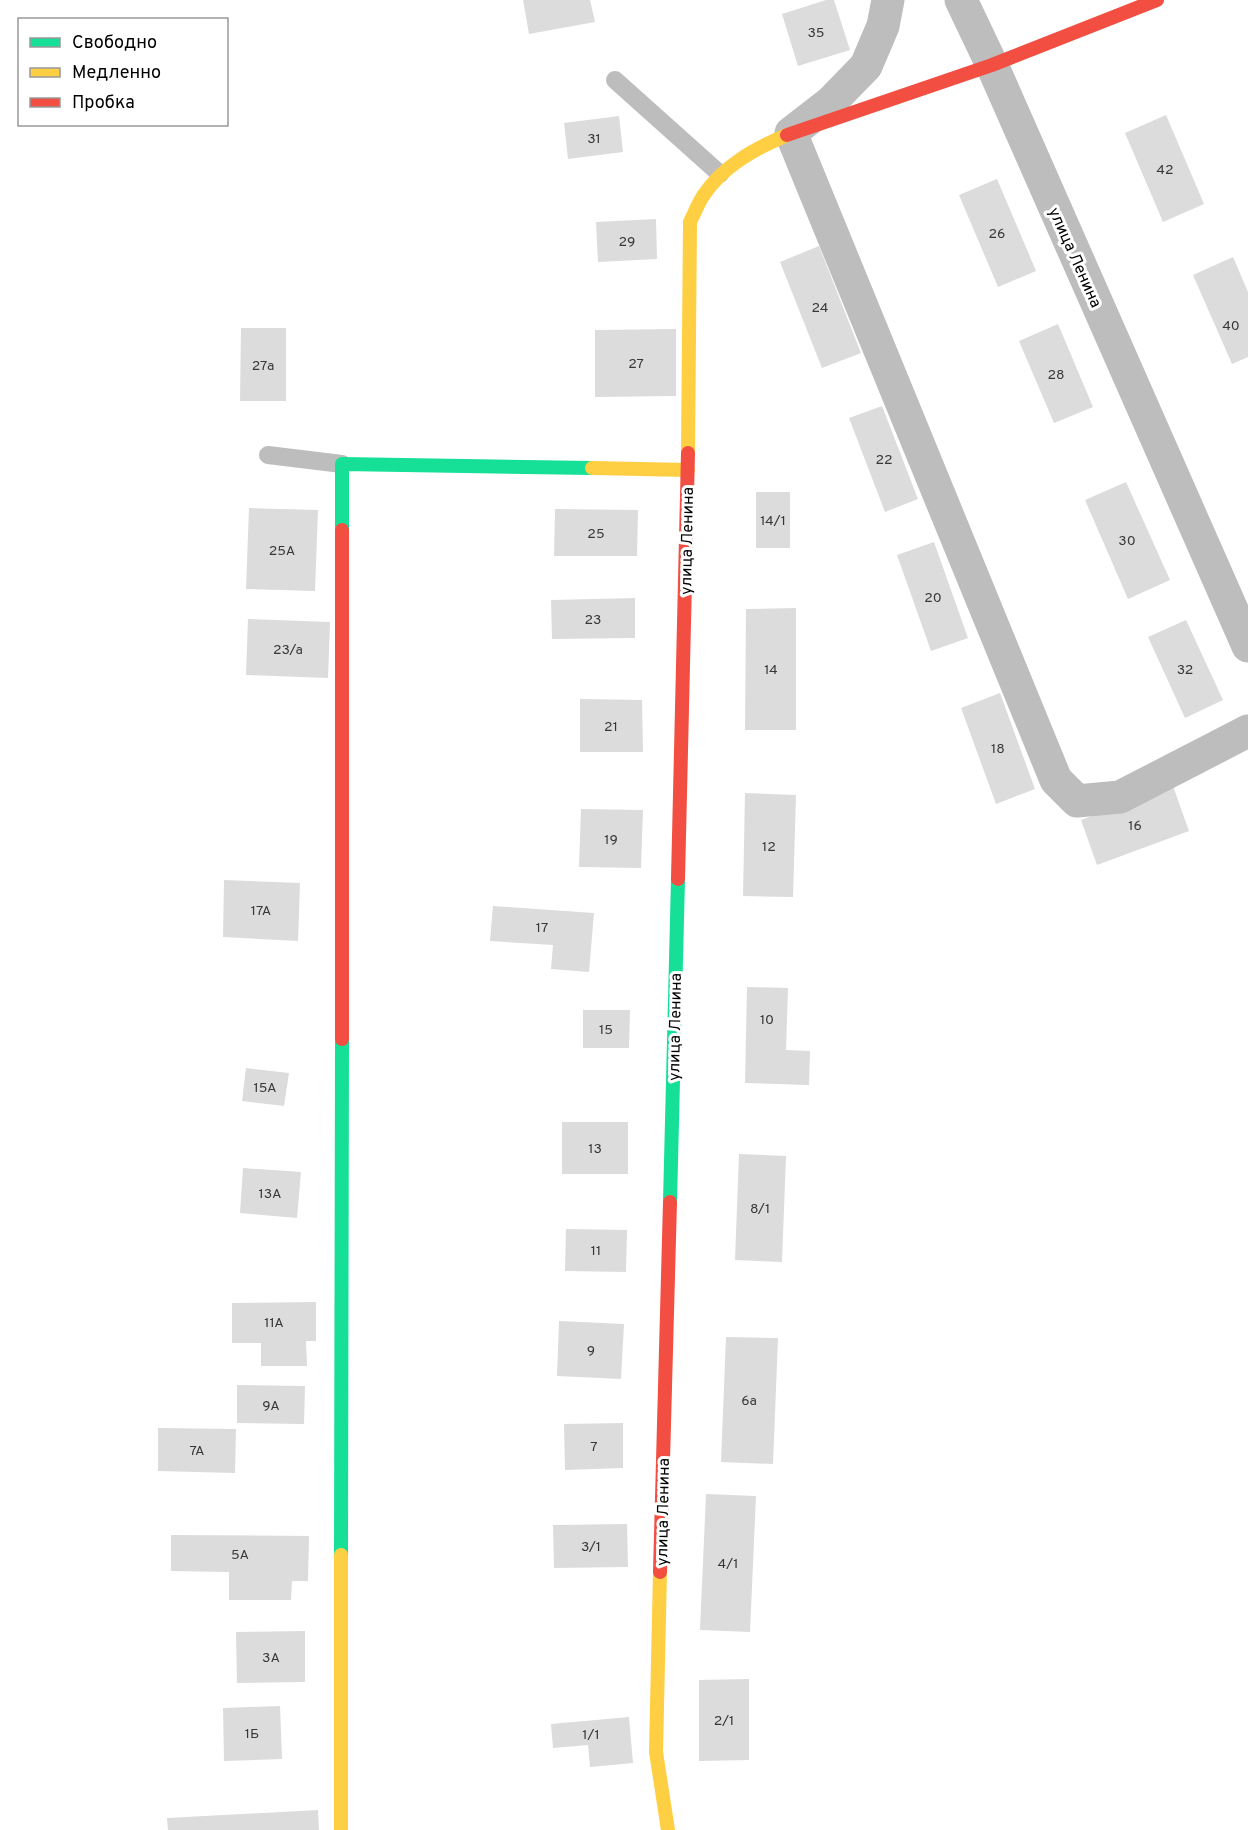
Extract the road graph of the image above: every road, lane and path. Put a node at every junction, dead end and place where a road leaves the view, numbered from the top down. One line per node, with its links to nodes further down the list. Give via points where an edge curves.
1 (888, 0): 6 (street, via 883,26 866,66 831,102)
2 (961, 0): 4 (street, улица Ленина)
3 (1157, 0): 4 (street)
4 (992, 65): 6 (street); 11 (street, улица Ленина)
5 (615, 80): 7 (lane)
6 (791, 133): 7 (street, via 755,149); 12 (street, via 1056,780 1077,801 1120,797)
7 (720, 174): 10 (street, улица Ленина, via 702,197 690,222)
8 (268, 455): 9 (lane)
9 (342, 464): 10 (street); 13 (street)
10 (688, 470): 14 (street, улица Ленина, via 656,1752)
11 (1248, 646)
12 (1248, 731)
13 (341, 1830)
14 (668, 1830)

